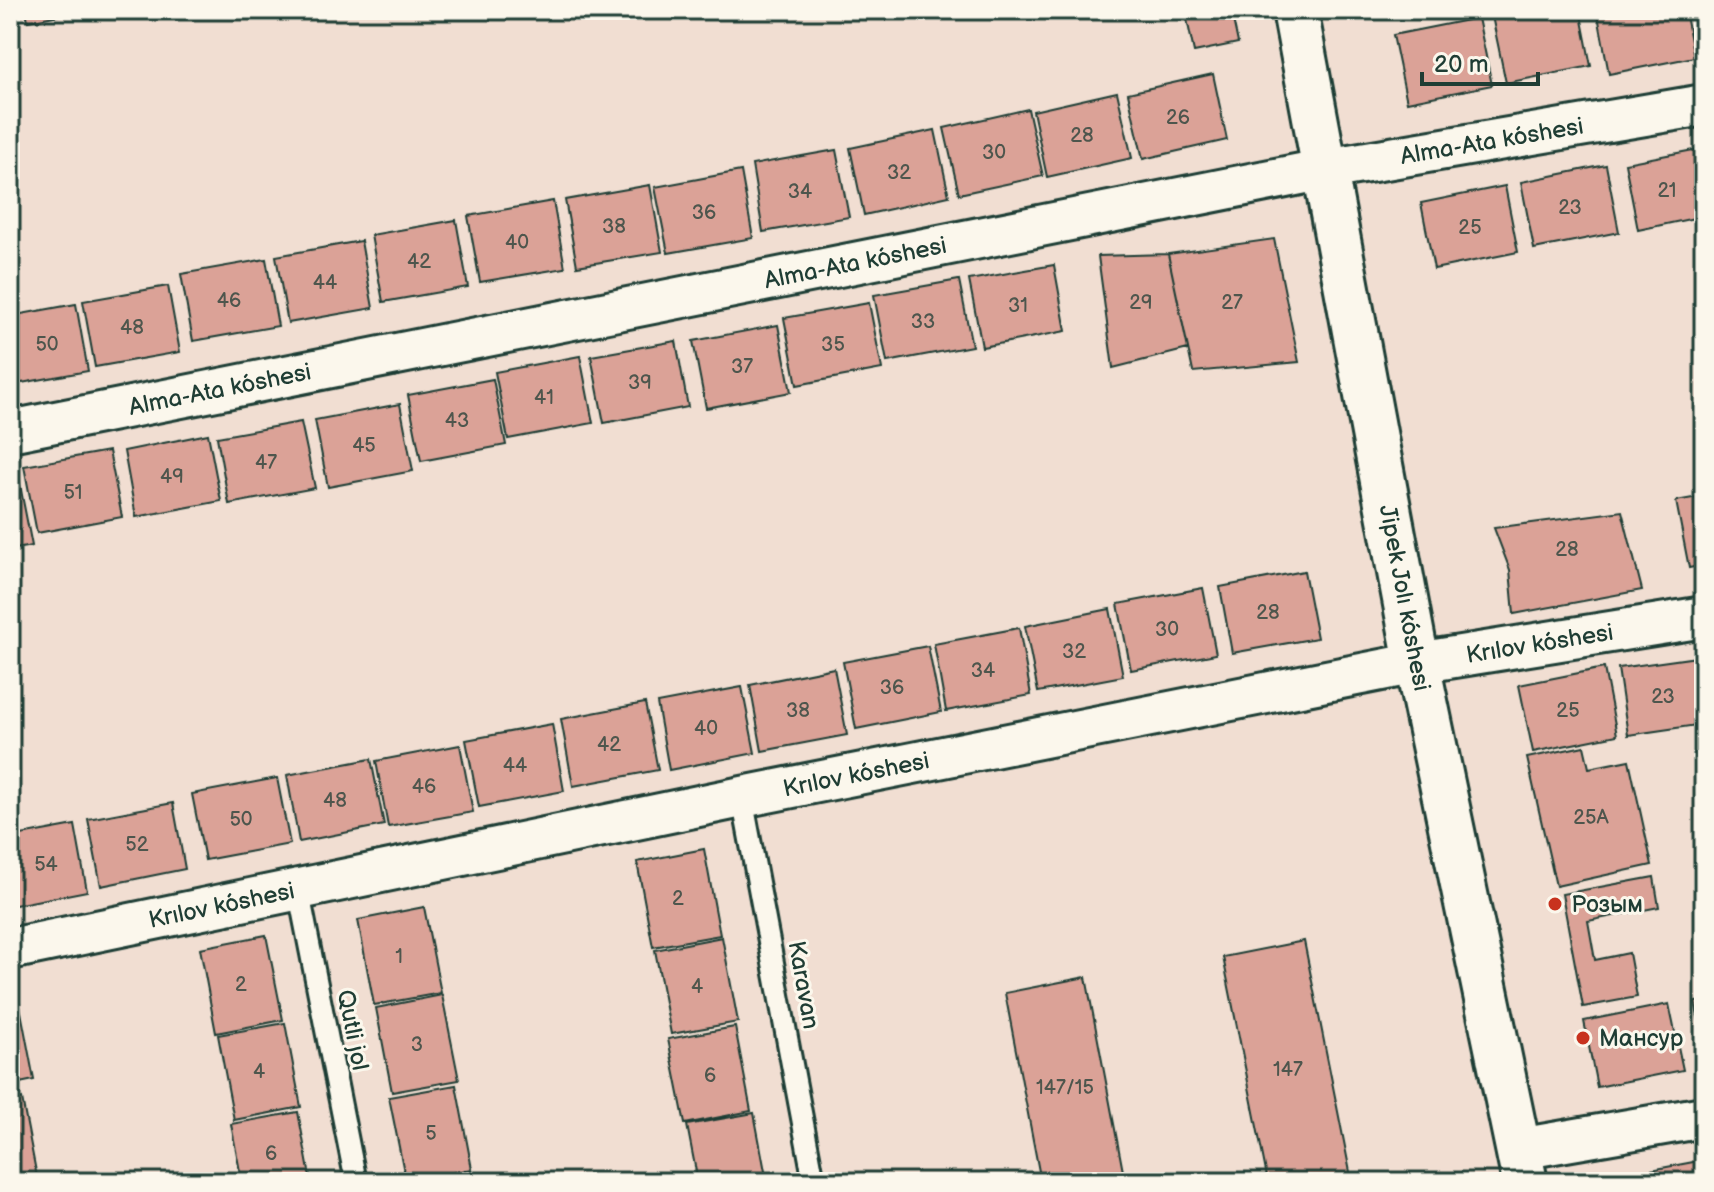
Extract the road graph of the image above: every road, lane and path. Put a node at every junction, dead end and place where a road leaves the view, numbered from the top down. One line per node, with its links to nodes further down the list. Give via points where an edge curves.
1 (1295, 10): 3 (street, Jipek Jolı kóshesi)
2 (1704, 105): 3 (street, Alma-Ata kóshesi)
3 (1326, 169): 4 (street, Alma-Ata kóshesi); 6 (street, Jipek Jolı kóshesi)
4 (10, 431)
5 (1704, 617): 6 (street, Krılov kóshesi)
6 (1417, 663): 7 (street, Krılov kóshesi); 11 (street, Jipek Jolı kóshesi)
7 (742, 797): 8 (street, Krılov kóshesi); 13 (lane, Karavan)
8 (298, 888): 9 (street, Krılov kóshesi); 12 (lane, Qutli jol)
9 (10, 949)
10 (1704, 1117): 11 (street)
11 (1522, 1165)
12 (356, 1182)
13 (814, 1182)

